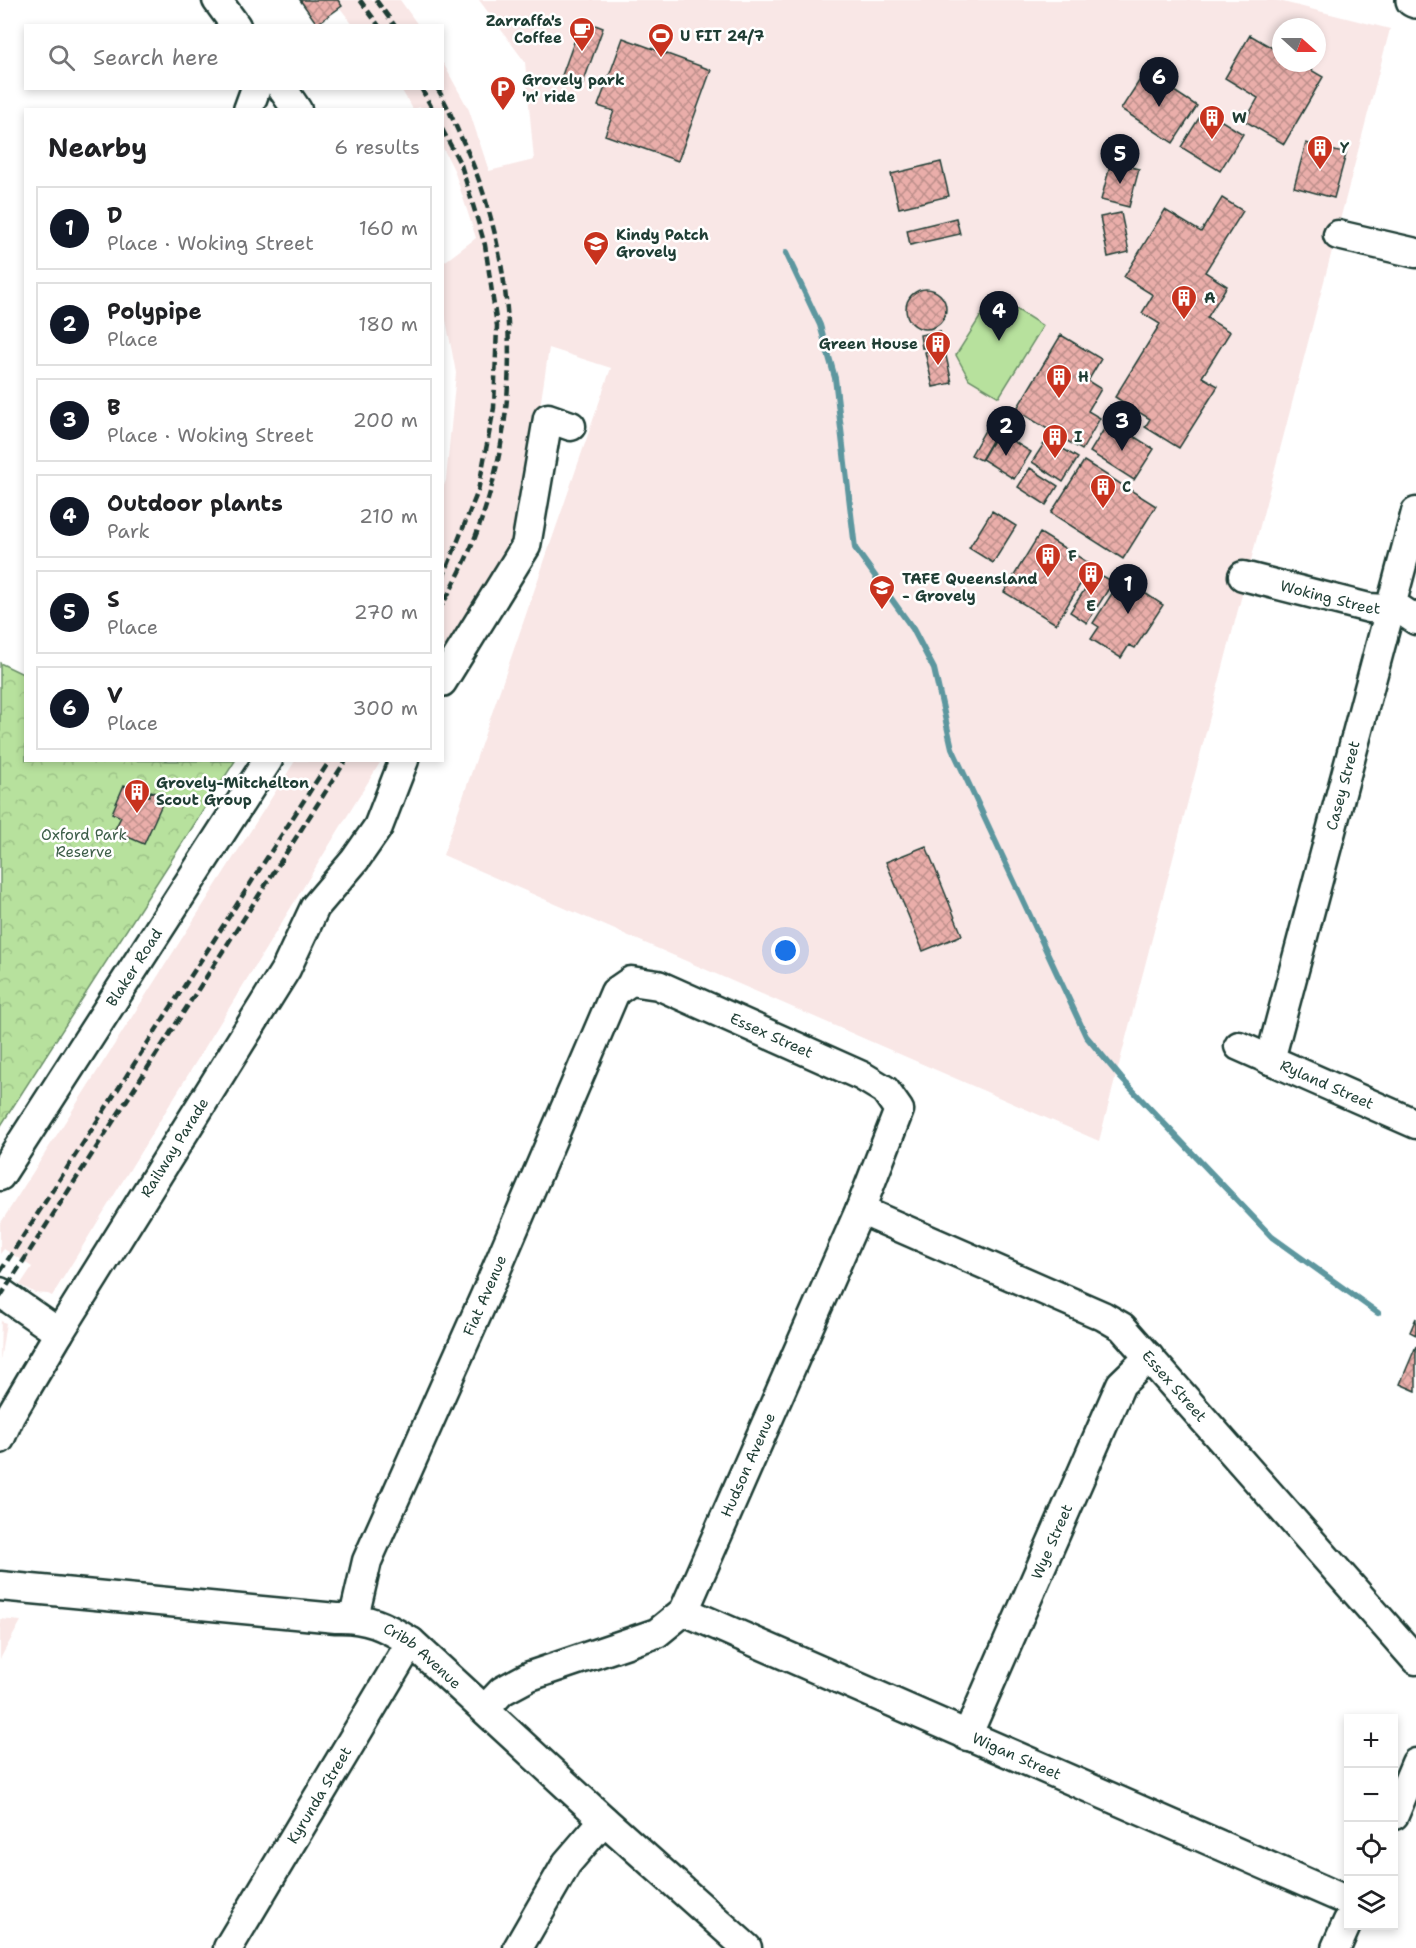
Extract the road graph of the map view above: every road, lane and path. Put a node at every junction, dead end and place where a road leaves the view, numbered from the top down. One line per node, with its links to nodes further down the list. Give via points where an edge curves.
1 (217, 0): 2 (street)
2 (235, 24)
3 (255, 90): 5 (street)
4 (283, 90): 6 (street)
5 (250, 108)
6 (296, 108)
7 (1338, 235): 8 (street)
8 (1416, 253)
9 (571, 426): 14 (street, via 548,418 526,546)
10 (1416, 512): 12 (street, Casey Street)
11 (1243, 576): 12 (street, Woking Street)
12 (1389, 610): 13 (street, Woking Street, via 1401,610); 19 (street, Casey Street)
13 (1416, 620)
14 (444, 679)
15 (267, 762): 22 (street, Blaker Road)
16 (403, 762): 25 (street, Railway Parade, via 378,827 315,907 286,969)
17 (631, 981): 20 (street, Essex Street, via 658,984 862,1076 885,1090); 30 (street, Fiat Avenue, via 615,992 367,1561)
18 (1239, 1046): 19 (street, Ryland Street)
19 (1270, 1060): 21 (street, Ryland Street)
20 (899, 1110): 23 (street, Hudson Avenue)
21 (1416, 1124)
22 (0, 1176)
23 (860, 1210): 26 (street, Essex Street, via 1102,1316 1122,1327); 29 (street, Hudson Avenue)
24 (0, 1292): 25 (street)
25 (59, 1333): 27 (street, Railway Parade)
26 (1149, 1357): 32 (street, Essex Street); 34 (street, Wye Street, via 1121,1384)
27 (0, 1439)
28 (0, 1586): 30 (street, Cribb Avenue)
29 (684, 1611): 33 (street, Hudson Avenue, via 657,1633 530,1676 502,1691); 34 (street, Wigan Street)
30 (354, 1617): 31 (street, Cribb Avenue, via 383,1625)
31 (411, 1642): 33 (street, Cribb Avenue); 40 (street, Kyrunda Street)
32 (1416, 1660)
33 (485, 1709): 37 (street, Cribb Avenue)
34 (967, 1736): 38 (street, Wigan Street)
35 (1416, 1763): 36 (street)
36 (1398, 1806)
37 (604, 1820): 41 (street, via 567,1863); 42 (street, Cribb Avenue)
38 (1344, 1899)
39 (1344, 1930): 43 (street)
40 (228, 1948)
41 (518, 1948)
42 (747, 1948)
43 (1336, 1948)

